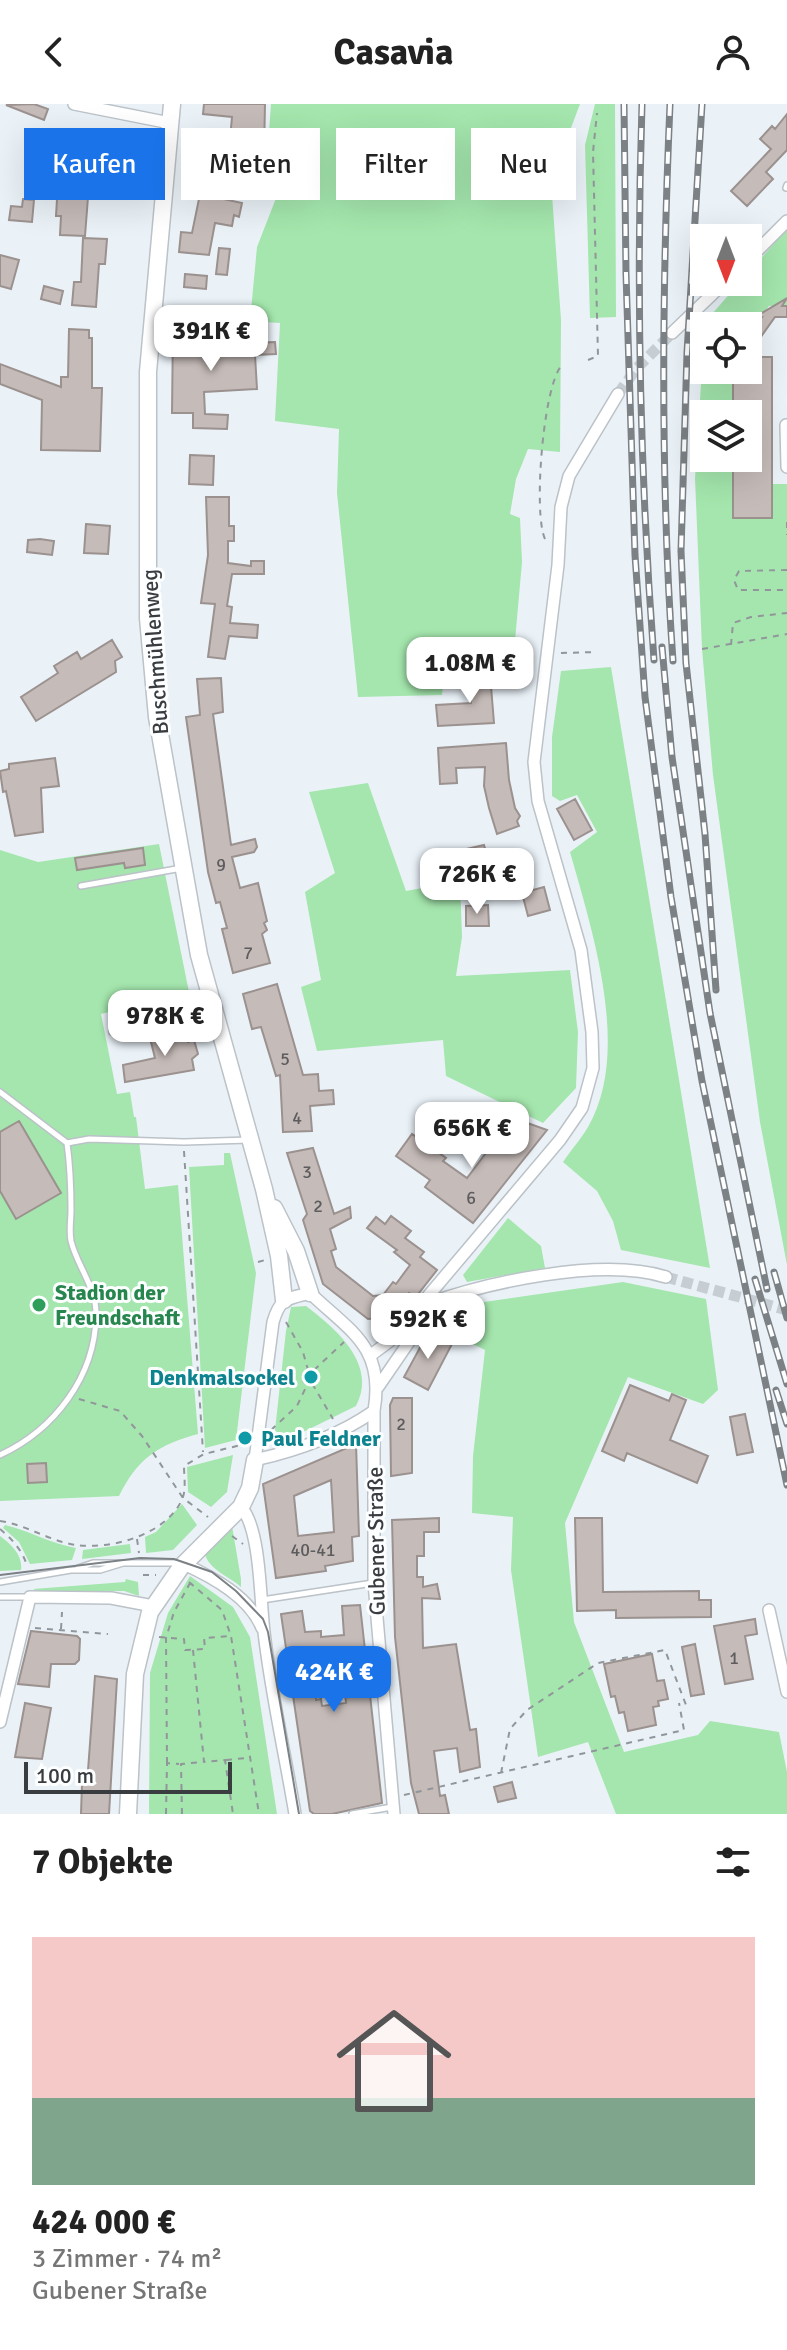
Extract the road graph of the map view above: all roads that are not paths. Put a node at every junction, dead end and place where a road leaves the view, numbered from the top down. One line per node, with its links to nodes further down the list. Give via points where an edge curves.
1 (74, 104): 3 (street)
2 (172, 104): 3 (street, Buschmühlenweg)
3 (170, 123): 11 (street, Buschmühlenweg, via 148,372 148,618 157,717)
4 (787, 221): 5 (street)
5 (762, 246)
6 (710, 296): 7 (street)
7 (672, 333)
8 (618, 394): 23 (street, via 569,476 561,507 534,762 538,801 581,950 593,1068 582,1108 560,1140)
9 (786, 425): 10 (street)
10 (787, 467)
11 (182, 868): 12 (lane); 13 (street, Buschmühlenweg)
12 (81, 886)
13 (212, 1008): 14 (lane); 16 (street, Buschmühlenweg)
14 (112, 1032)
15 (0, 1092): 17 (lane)
16 (250, 1140): 17 (lane); 18 (street, Buschmühlenweg)
17 (67, 1143): 27 (lane, via 71,1241 89,1280 96,1315 88,1363 70,1397 44,1427)
18 (264, 1189): 21 (street, Buschmühlenweg, via 296,1251); 22 (street, Buschmühlenweg, via 279,1256)
19 (666, 1277): 20 (street, via 616,1268)
20 (482, 1288): 23 (street); 25 (street, via 424,1320)
21 (310, 1293): 22 (street); 24 (street)
22 (281, 1304): 28 (street, via 273,1322)
23 (420, 1306): 24 (street)
24 (371, 1355): 25 (street)
25 (378, 1387): 26 (street, Gubener Straße)
26 (374, 1411): 28 (street, via 340,1431); 32 (street, Gubener Straße)
27 (0, 1455)
28 (255, 1460): 29 (street)
29 (241, 1507): 30 (street); 35 (street, via 249,1518)
30 (179, 1570): 31 (lane, via 169,1561 123,1563); 36 (street); 38 (street, via 215,1579 261,1622)
31 (0, 1582)
32 (374, 1583): 35 (lane); 41 (street, Gubener Straße)
33 (0, 1597): 34 (lane)
34 (30, 1597): 36 (street, via 111,1598); 40 (street)
35 (262, 1600): 38 (street)
36 (153, 1606): 42 (street, via 135,1674)
37 (769, 1610): 39 (street)
38 (264, 1633): 43 (street)
39 (787, 1692)
40 (0, 1722)
41 (393, 1806): 44 (lane)
42 (128, 1814)
43 (295, 1814)
44 (352, 1814)

